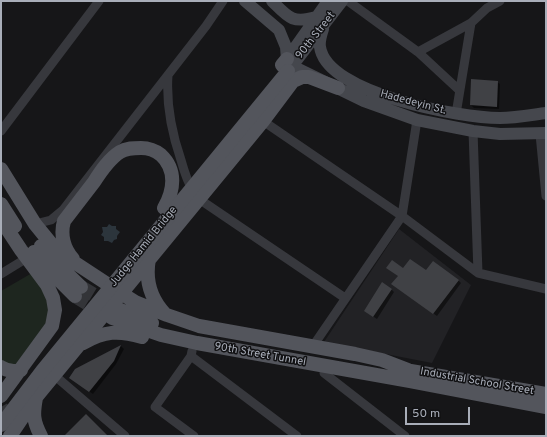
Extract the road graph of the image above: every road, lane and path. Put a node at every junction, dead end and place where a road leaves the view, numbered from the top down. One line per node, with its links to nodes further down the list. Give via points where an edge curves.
1 (99, 1): 21 (street)
2 (223, 1): 13 (street)
3 (245, 1): 12 (street, via 279,30 286,47)
4 (272, 1): 9 (street, via 288,16)
5 (328, 1): 9 (street, 90th Street)
6 (362, 1): 8 (street)
7 (500, 1): 10 (street, via 487,8)
8 (348, 2): 9 (street, 90th Street); 11 (street)
9 (320, 22): 12 (street, 90th Street); 17 (street, Hadedeyin St., via 322,55 341,75 396,100)
10 (471, 23): 11 (street); 15 (street)
11 (418, 52): 15 (street)
12 (287, 65): 14 (street, Hadedeyin St.); 30 (main road, Judge Hamid Bridge); 57 (main road, Judge Hamid Bridge, bridge)
13 (168, 75): 28 (street, via 168,106 173,137 188,182); 33 (street, via 63,210 50,220)
14 (338, 88): 19 (street, Hadedeyin St., via 364,101); 20 (main road, via 309,77 302,77 293,81)
15 (459, 90): 17 (street)
16 (546, 113): 18 (street, Hadedeyin St.)
17 (456, 114): 18 (street, Hadedeyin St.)
18 (500, 118): 23 (street)
19 (417, 120): 22 (street, Hadedeyin St.); 31 (street)
20 (263, 121): 28 (main road); 31 (street)
21 (1, 131)
22 (473, 131): 23 (street, Hadedeyin St.); 37 (street)
23 (500, 134): 24 (street, Hadedeyin St.)
24 (543, 134): 27 (street)
25 (1, 169): 33 (main road)
26 (1, 184): 29 (main road, via 30,232 78,292 42,263)
27 (546, 195)
28 (199, 199): 35 (main road); 41 (street)
29 (1, 204)
30 (164, 208): 36 (main road, via 169,199 172,183 166,160 146,148 133,148 121,152 108,163 64,221 62,236 65,246); 56 (main road, Judge Hamid Bridge)
31 (402, 216): 37 (street); 41 (street)
32 (1, 220): 34 (main road)
33 (35, 224): 36 (main road, via 57,251)
34 (27, 258): 38 (street); 48 (main road, via 47,284 54,298 55,310 52,326)
35 (149, 259): 40 (main road); 43 (main road, via 150,289 156,303)
36 (80, 267): 40 (main road)
37 (478, 273): 39 (street)
38 (1, 274)
39 (546, 289)
40 (120, 294): 43 (main road); 45 (main road)
41 (345, 298): 44 (street)
42 (115, 314): 51 (main road, 90th Street Tunnel, via 195,334)
43 (167, 315): 44 (main road, via 216,329)
44 (313, 346): 51 (main road, via 369,357)
45 (76, 347): 46 (main road, via 94,336 119,332); 50 (main road)
46 (191, 353): 49 (main road); 63 (street, via 155,407); 64 (street)
47 (1, 367): 48 (main road, via 11,371)
48 (20, 370): 53 (main road)
49 (324, 373): 51 (main road, via 362,380); 65 (street)
50 (54, 374): 54 (main road); 62 (street)
51 (409, 376): 52 (main road, Industrial School Street); 55 (main road, Industrial School Street)
52 (546, 394)
53 (1, 396)
54 (37, 396): 60 (main road); 61 (main road, via 34,420)
55 (546, 407)
56 (1, 409)
57 (1, 425)
58 (1, 432): 59 (main road)
59 (5, 436)
60 (10, 436)
61 (41, 436)
62 (125, 436)
63 (194, 436)
64 (297, 436)
65 (405, 436)

